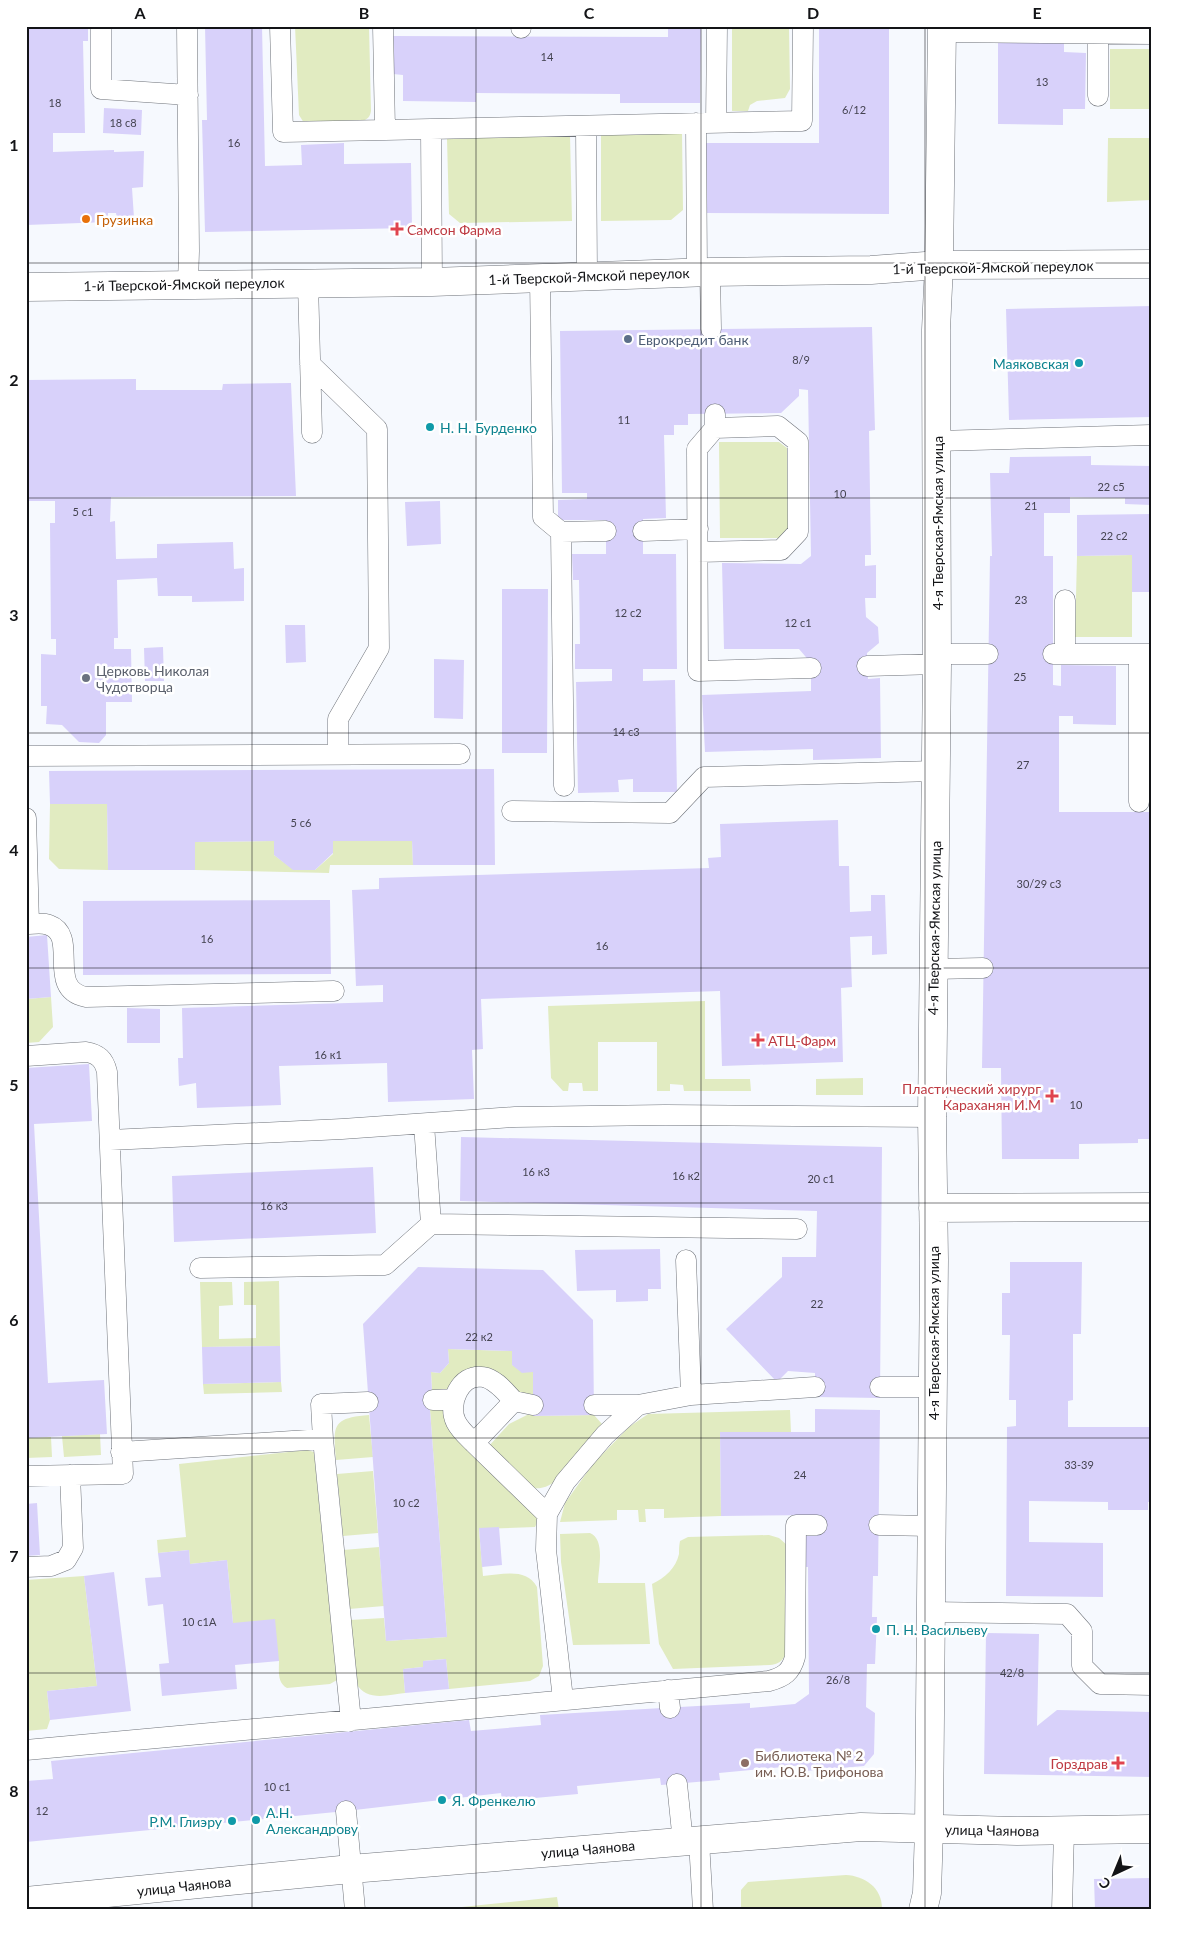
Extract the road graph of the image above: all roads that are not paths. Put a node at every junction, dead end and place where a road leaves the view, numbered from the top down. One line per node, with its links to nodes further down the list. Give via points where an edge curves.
1 (100, 26): 10 (lane, via 101,89)
2 (187, 26): 10 (lane)
3 (280, 26): 16 (lane, via 283,132)
4 (383, 26): 16 (lane)
5 (717, 26): 13 (lane)
6 (803, 26): 13 (lane, via 802,121)
7 (942, 29): 8 (lane); 18 (street, 4-я Тверская-Ямская улица)
8 (1098, 30): 9 (lane); 11 (lane)
9 (1151, 34)
10 (188, 95): 24 (lane)
11 (1098, 96)
12 (696, 123): 13 (lane); 14 (lane); 19 (lane)
13 (716, 123)
14 (586, 126): 15 (lane); 20 (lane)
15 (431, 128): 16 (lane); 22 (lane)
16 (385, 130)
17 (1151, 264): 18 (street, 1-й Тверской-Ямской переулок)
18 (939, 265): 19 (street, 1-й Тверской-Ямской переулок, via 871,270); 30 (street, 4-я Тверская-Ямская улица)
19 (703, 272): 20 (street, 1-й Тверской-Ямской переулок); 26 (lane)
20 (587, 275): 21 (street, 1-й Тверской-Ямской переулок)
21 (540, 277): 22 (street, 1-й Тверской-Ямской переулок); 34 (lane, via 543,517)
22 (432, 282): 23 (street, 1-й Тверской-Ямской переулок)
23 (308, 283): 24 (street, 1-й Тверской-Ямской переулок); 27 (lane)
24 (188, 284): 25 (street, 1-й Тверской-Ямской переулок)
25 (26, 287)
26 (712, 328)
27 (310, 364): 28 (lane); 42 (lane, via 377,429 379,648 338,719)
28 (312, 433)
29 (1151, 435): 30 (lane)
30 (936, 441): 39 (street, 4-я Тверская-Ямская улица)
31 (698, 530): 33 (lane); 35 (lane); 35 (lane, via 698,448 715,421 778,426 798,442 798,532 780,550)
32 (606, 531): 34 (lane)
33 (643, 531)
34 (561, 532): 46 (lane)
35 (698, 552): 41 (lane, via 698,671)
36 (1065, 600): 38 (lane, via 1059,654)
37 (988, 654): 39 (lane)
38 (1145, 654): 47 (lane)
39 (937, 659): 40 (lane); 45 (street, 4-я Тверская-Ямская улица)
40 (867, 666)
41 (811, 668)
42 (338, 754): 43 (lane); 44 (lane)
43 (460, 754)
44 (26, 756)
45 (936, 771): 48 (lane, via 704,777 670,813); 52 (street, 4-я Тверская-Ямская улица)
46 (564, 786)
47 (1139, 802)
48 (512, 812)
49 (26, 818): 50 (lane)
50 (28, 924): 53 (lane, via 49,924 61,934 68,986 78,996)
51 (983, 968): 52 (lane)
52 (933, 969): 55 (street, 4-я Тверская-Ямская улица)
53 (334, 991)
54 (26, 1056): 57 (lane, via 86,1052 101,1058 107,1072)
55 (932, 1117): 56 (lane, via 515,1117); 59 (street, 4-я Тверская-Ямская улица)
56 (424, 1124): 57 (lane); 60 (lane)
57 (110, 1140): 75 (lane)
58 (1151, 1207): 59 (street)
59 (933, 1208): 65 (street, 4-я Тверская-Ямская улица)
60 (430, 1224): 61 (lane); 63 (lane, via 385,1265)
61 (797, 1229)
62 (686, 1260): 67 (lane)
63 (200, 1268)
64 (880, 1387): 65 (lane)
65 (932, 1387): 81 (street, 4-я Тверская-Ямская улица)
66 (815, 1388): 67 (lane)
67 (691, 1395): 72 (lane)
68 (454, 1399): 69 (lane); 74 (lane, via 452,1411 456,1422); 74 (lane, via 460,1387 473,1378 484,1377 523,1403)
69 (433, 1400)
70 (368, 1402): 73 (lane, via 321,1404)
71 (594, 1405): 72 (lane)
72 (638, 1405): 78 (lane, via 593,1448 565,1482)
73 (323, 1439): 75 (lane); 86 (lane)
74 (474, 1443): 78 (lane)
75 (121, 1452): 76 (lane, via 122,1474)
76 (70, 1475): 77 (lane); 82 (lane, via 73,1548 66,1560 52,1566)
77 (26, 1476)
78 (547, 1514): 85 (lane, via 546,1550)
79 (817, 1525): 85 (lane, via 796,1525 795,1657 787,1674 779,1679 669,1699)
80 (879, 1525): 81 (lane)
81 (931, 1526): 83 (street, 4-я Тверская-Ямская улица)
82 (26, 1568)
83 (930, 1612): 84 (lane, via 1066,1614 1082,1631 1082,1666 1100,1684); 90 (street, 4-я Тверская-Ямская улица)
84 (1151, 1685)
85 (563, 1699): 86 (lane)
86 (342, 1725): 87 (lane)
87 (26, 1750)
88 (677, 1784): 93 (lane)
89 (346, 1811): 94 (lane)
90 (929, 1829): 92 (street, улица Чаянова); 93 (street, улица Чаянова, via 860,1827); 98 (street, 4-я Тверская-Ямская улица, via 927,1893)
91 (1151, 1829): 92 (street, улица Чаянова)
92 (1064, 1830): 99 (lane)
93 (691, 1841): 94 (street, улица Чаянова); 97 (lane)
94 (351, 1869): 95 (street, улица Чаянова); 96 (lane)
95 (26, 1901)
96 (355, 1910)
97 (703, 1910)
98 (923, 1910)
99 (1062, 1910)

